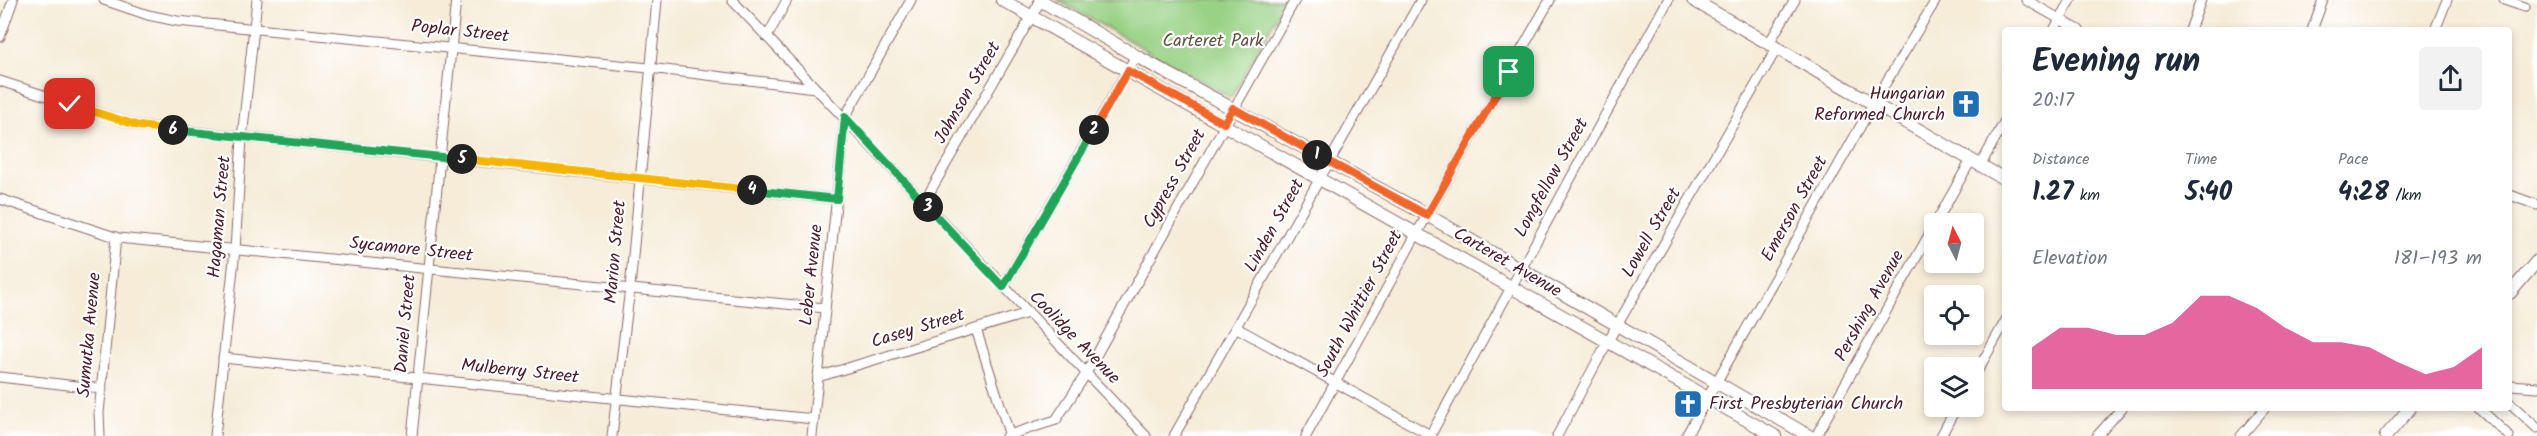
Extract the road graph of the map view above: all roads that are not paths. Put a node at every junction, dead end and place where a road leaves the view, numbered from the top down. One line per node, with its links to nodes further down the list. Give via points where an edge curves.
1 (13, 0): 33 (street)
2 (104, 0): 32 (street, Poplar Street, via 177,21)
3 (257, 0): 32 (street, Hagaman Street)
4 (456, 0): 36 (street, Daniel Street)
5 (657, 0): 38 (street, Marion Street)
6 (732, 0): 34 (street, Coolidge Avenue)
7 (787, 0): 34 (street)
8 (911, 0): 44 (street)
9 (1002, 0): 25 (street, Carteret Avenue)
10 (1040, 0): 25 (street, Johnson Street); 37 (street, Carteret Avenue)
11 (1295, 0): 43 (street, Cypress Street)
12 (1421, 0): 49 (street, Linden Street)
13 (1550, 0): 59 (street, South Whittier Street)
14 (1668, 0): 65 (street, Longfellow Street)
15 (1693, 0): 35 (street)
16 (1795, 0): 35 (street, Lowell Street)
17 (1936, 0): 42 (street, Emerson Street)
18 (2026, 0): 26 (street)
19 (2071, 0): 26 (street)
20 (2201, 0): 29 (street)
21 (2323, 0): 30 (street)
22 (2447, 0): 31 (street)
23 (2505, 0): 24 (street)
24 (2525, 7)
25 (1031, 17): 39 (street, Carteret Avenue); 57 (street, Johnson Street)
26 (2060, 20): 27 (street); 28 (street)
27 (2056, 27)
28 (2073, 27)
29 (2191, 27)
30 (2313, 27)
31 (2436, 27)
32 (253, 28): 36 (street, Poplar Street); 47 (street, Hagaman Street)
33 (0, 37)
34 (767, 37): 41 (street, Coolidge Avenue)
35 (1773, 45): 42 (street); 72 (street, Lowell Street)
36 (451, 48): 38 (street, Poplar Street); 48 (street, Daniel Street)
37 (1136, 56): 39 (street); 43 (street, Carteret Avenue)
38 (649, 68): 41 (street, Poplar Street); 51 (street, Marion Street)
39 (1128, 71): 45 (street, Carteret Avenue); 66 (street)
40 (0, 81): 47 (street, via 139,126)
41 (815, 88): 44 (street, Coolidge Avenue)
42 (1873, 104): 50 (street); 83 (street, Emerson Street)
43 (1233, 108): 45 (street, Cypress Street); 49 (street, Carteret Avenue)
44 (845, 117): 56 (street, Leber Avenue); 57 (street, Coolidge Avenue)
45 (1224, 123): 53 (street, Carteret Avenue); 79 (street, Cypress Street)
46 (2002, 125): 50 (street, Pershing Avenue)
47 (242, 138): 48 (street); 62 (street, Hagaman Street)
48 (441, 157): 51 (street); 64 (street, Daniel Street)
49 (1330, 162): 53 (street, Linden Street); 59 (street, Carteret Avenue)
50 (1975, 163): 52 (street); 112 (street, Pershing Avenue)
51 (639, 178): 56 (street); 68 (street, Marion Street)
52 (2002, 178)
53 (1320, 179): 60 (street, Carteret Avenue); 74 (street, Linden Street)
54 (2512, 196): 58 (street)
55 (0, 199): 61 (street, Sycamore Street)
56 (837, 199): 70 (street, Leber Avenue)
57 (924, 202): 66 (street, Coolidge Avenue)
58 (2537, 205)
59 (1427, 215): 60 (street, South Whittier Street); 65 (street, Carteret Avenue)
60 (1417, 233): 67 (street, Carteret Avenue); 84 (street, South Whittier Street)
61 (116, 237): 62 (street, Sycamore Street); 87 (street, Sumutka Avenue)
62 (235, 250): 64 (street, Sycamore Street); 77 (street, Hagaman Street)
63 (2537, 261): 69 (street)
64 (428, 268): 68 (street, Sycamore Street); 82 (street, Daniel Street)
65 (1520, 270): 67 (street, Longfellow Street); 72 (street, Carteret Avenue)
66 (1003, 287): 71 (street, Coolidge Avenue)
67 (1511, 287): 76 (street, Carteret Avenue); 107 (street, Longfellow Street)
68 (630, 288): 70 (street, Sycamore Street); 88 (street, Marion Street)
69 (2512, 290)
70 (825, 308): 81 (street, Leber Avenue)
71 (1028, 313): 75 (street, Casey Street); 79 (street, Coolidge Avenue)
72 (1618, 325): 76 (street, Lowell Street); 83 (street, Carteret Avenue)
73 (2002, 327): 78 (street)
74 (1237, 328): 84 (street); 105 (street, Linden Street)
75 (976, 329): 81 (street, Casey Street); 103 (street)
76 (1608, 341): 89 (street, Carteret Avenue); 108 (street, Lowell Street)
77 (223, 358): 82 (street, Mulberry Street); 99 (street, Hagaman Street)
78 (1984, 359)
79 (1086, 375): 103 (street, Cypress Street, via 1056,420); 104 (street, Coolidge Avenue)
80 (0, 377): 87 (street)
81 (818, 377): 96 (street, Leber Avenue)
82 (417, 379): 88 (street, Mulberry Street); 100 (street, Daniel Street)
83 (1716, 382): 89 (street, Emerson Street); 111 (street, Carteret Avenue)
84 (1337, 383): 106 (street, South Whittier Street); 107 (street)
85 (2512, 385): 86 (street)
86 (2537, 387)
87 (102, 389): 98 (street, Sumutka Avenue)
88 (615, 398): 96 (street, Mulberry Street); 101 (street, Marion Street)
89 (1707, 398): 109 (street, Emerson Street); 110 (street, Carteret Avenue)
90 (2512, 405): 97 (street)
91 (2119, 411): 114 (street)
92 (2262, 411): 115 (street)
93 (2407, 411): 116 (street)
94 (2483, 411): 117 (street)
95 (1952, 417): 113 (street)
96 (814, 419): 102 (street, Leber Avenue)
97 (2537, 428)
98 (100, 436)
99 (214, 436)
100 (412, 436)
101 (612, 436)
102 (812, 436)
103 (1008, 436)
104 (1146, 436)
105 (1174, 436)
106 (1306, 436)
107 (1431, 436)
108 (1557, 436)
109 (1686, 436)
110 (1775, 436)
111 (1809, 436)
112 (1816, 436)
113 (1941, 436)
114 (2097, 436)
115 (2241, 436)
116 (2386, 436)
117 (2509, 436)

